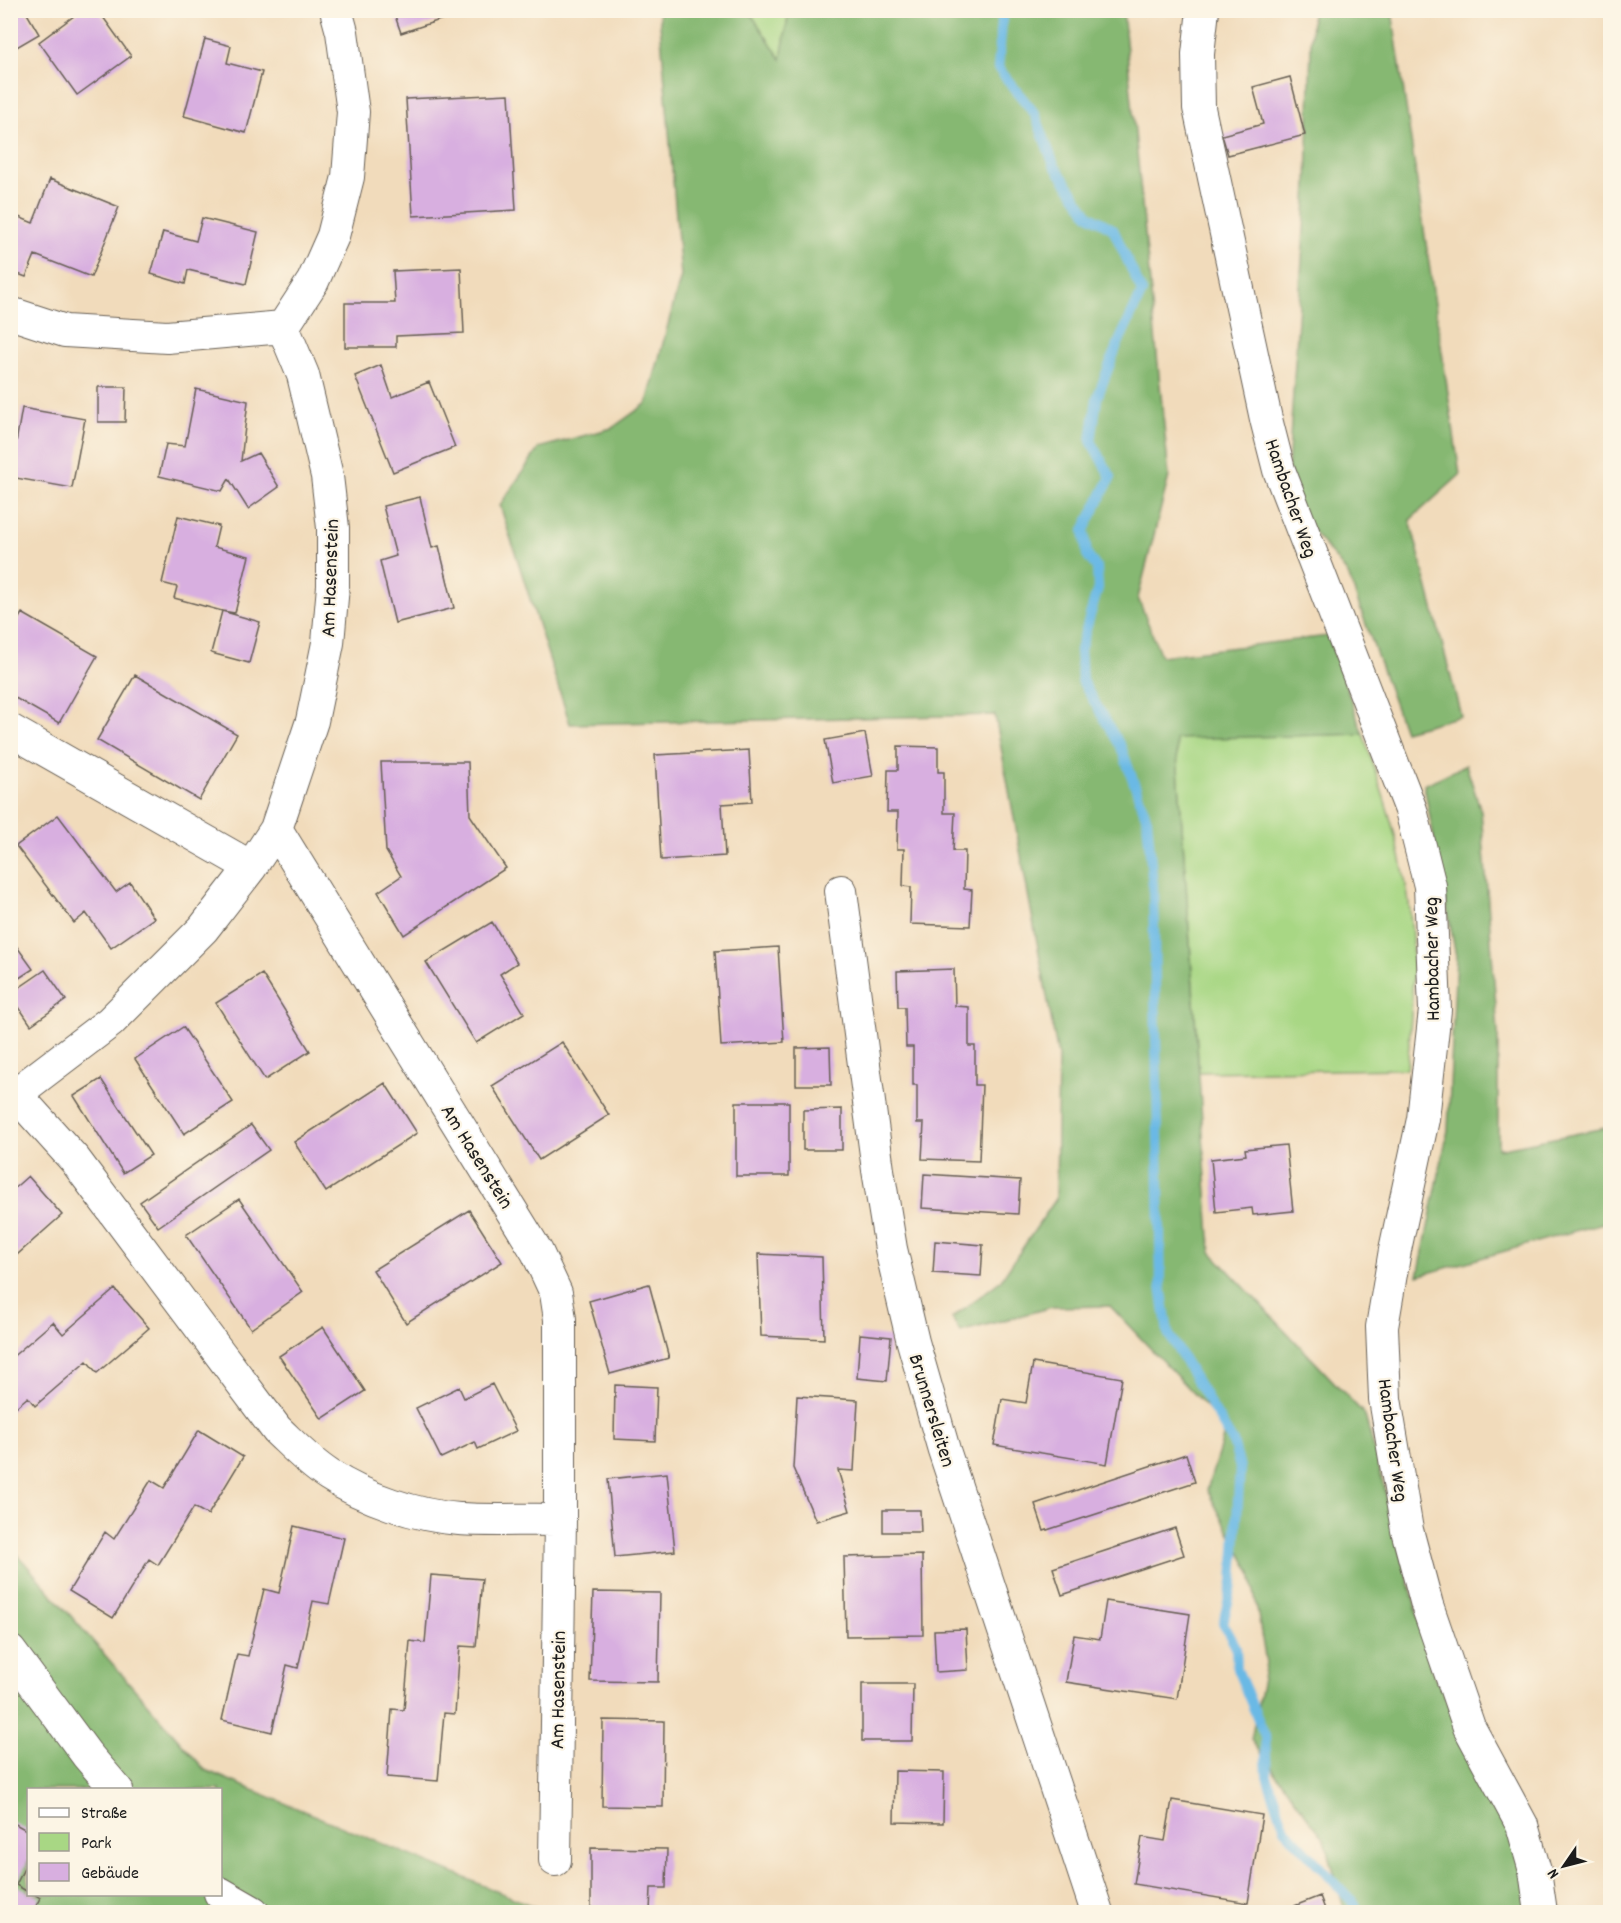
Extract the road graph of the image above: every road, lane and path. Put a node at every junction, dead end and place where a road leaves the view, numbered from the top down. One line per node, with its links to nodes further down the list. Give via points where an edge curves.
1 (336, 10): 4 (street, via 353,112 348,177 333,236 313,282)
2 (1203, 10): 17 (street, Hambacher Weg, via 1198,54 1199,108 1266,419 1280,470 1411,810 1430,886 1435,1010 1423,1119 1382,1327 1385,1399 1407,1530 1427,1605 1469,1727 1522,1825)
3 (10, 313): 4 (street, via 65,331 166,337)
4 (283, 327): 6 (street, Am Hasenstein, via 303,375 327,476 333,528 333,586 328,643 312,721)
5 (10, 730): 7 (street)
6 (276, 829): 7 (street, Am Hasenstein); 10 (street, Am Hasenstein, via 537,1252 556,1293 560,1319)
7 (251, 867): 9 (street, Am Hasenstein, via 203,929 110,1022)
8 (841, 891): 16 (street, Brunnersleiten, via 878,1170 891,1249 913,1342 948,1461)
9 (12, 1093): 10 (street, Am Hasenstein, via 75,1160 278,1430 302,1454 329,1475 383,1502 412,1510 457,1518)
10 (560, 1520): 13 (street, Am Hasenstein)
11 (10, 1651): 12 (street)
12 (115, 1788)
13 (555, 1860)
14 (222, 1894): 15 (street)
15 (252, 1912)
16 (1097, 1912)
17 (1541, 1912)

